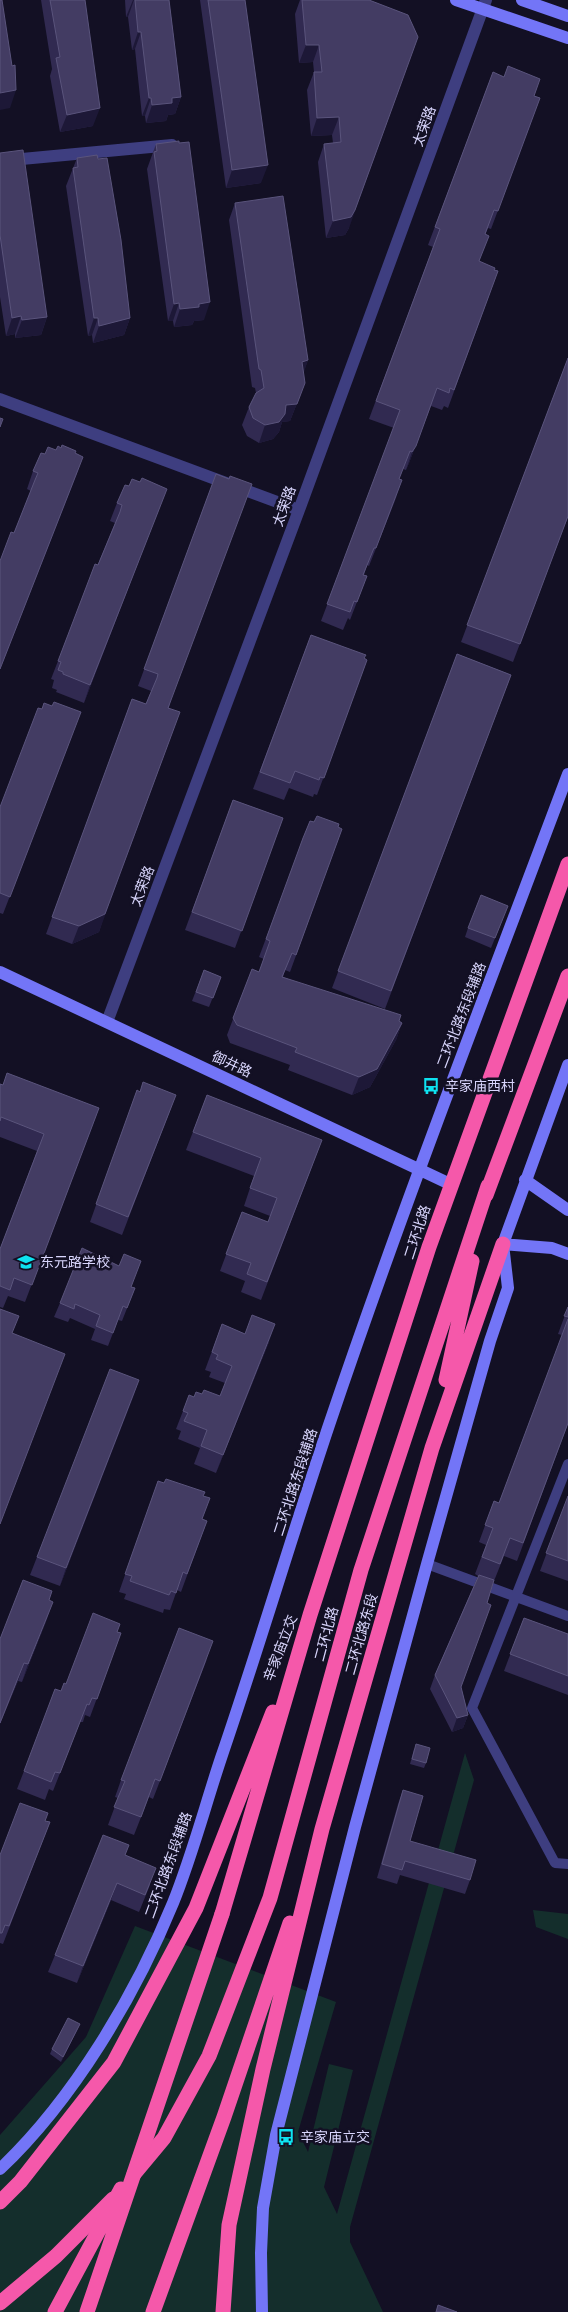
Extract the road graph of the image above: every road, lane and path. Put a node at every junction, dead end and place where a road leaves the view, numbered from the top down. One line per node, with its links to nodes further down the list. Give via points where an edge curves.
1 (456, 0): 3 (main road)
2 (522, 0): 4 (main road)
3 (484, 5): 5 (main road); 9 (street, 太荣路)
4 (568, 16)
5 (568, 38)
6 (176, 144): 7 (street)
7 (0, 161)
8 (0, 399): 9 (street)
9 (299, 510): 14 (street, 太荣路)
10 (568, 774): 16 (main road, 二环北路东段辅路)
11 (568, 864): 18 (highway, 二环北路)
12 (0, 972): 14 (main road, 御井路)
13 (568, 976): 19 (highway, 二环北路)
14 (107, 1022): 16 (main road, 御井路)
15 (568, 1065): 17 (main road)
16 (420, 1170): 18 (main road, 御井路); 32 (main road, 二环北路东段辅路, via 329,1424 173,1902 130,1992 85,2067 22,2148)
17 (525, 1180): 20 (main road); 21 (main road)
18 (450, 1184): 27 (highway, 二环北路)
19 (488, 1186): 23 (highway, 二环北路); 34 (highway, 二环北路, bridge, via 361,1570 270,1898 209,2056 164,2138 110,2203 56,2256)
20 (568, 1210)
21 (503, 1244): 22 (main road, via 552,1248); 23 (highway); 25 (main road, via 508,1288)
22 (568, 1254)
23 (432, 1448): 29 (highway, 二环北路东段)
24 (568, 1464): 26 (lane)
25 (427, 1564): 26 (lane); 39 (main road, via 276,2135 263,2208)
26 (516, 1597): 28 (lane); 30 (lane, via 472,1708 555,1862)
27 (310, 1615): 31 (highway, 辛家庙立交, bridge, via 222,1914); 33 (highway, 辛家庙立交, via 196,1908 114,2062 20,2182)
28 (568, 1616)
29 (322, 1829): 37 (highway, via 227,2108); 38 (highway, via 263,2069 229,2225)
30 (568, 1864)
31 (142, 2150): 35 (highway, bridge); 36 (highway, 辛家庙立交, bridge)
32 (0, 2169)
33 (0, 2202)
34 (0, 2303)
35 (55, 2312)
36 (87, 2312)
37 (152, 2312)
38 (223, 2312)
39 (262, 2312)

